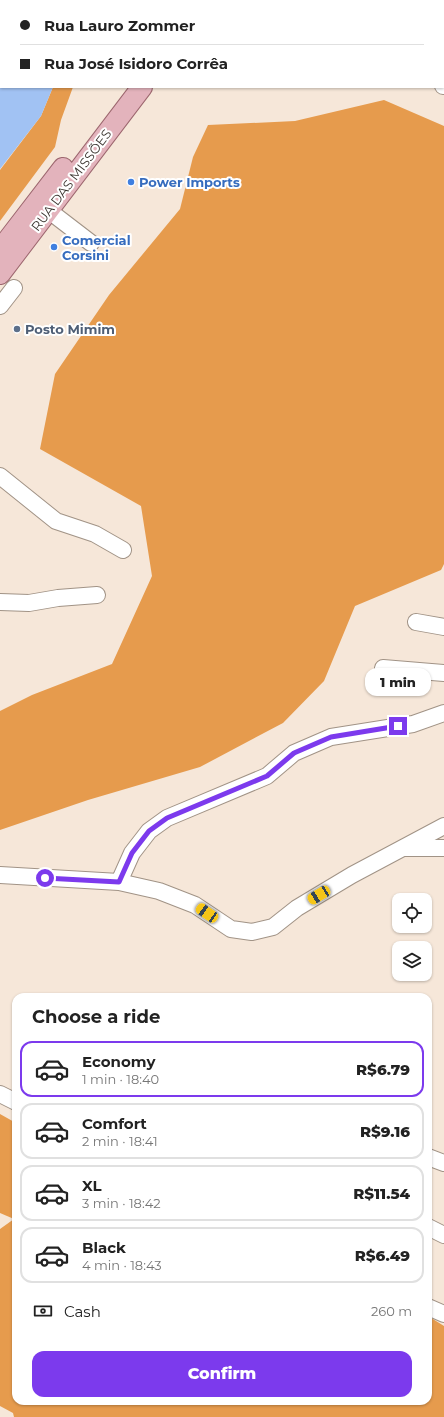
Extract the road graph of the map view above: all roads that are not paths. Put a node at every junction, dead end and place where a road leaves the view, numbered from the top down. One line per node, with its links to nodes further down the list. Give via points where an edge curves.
1 (125, 88): 5 (main road, RUA DAS MISSÕES)
2 (141, 88): 3 (main road, RUA DAS MISSÕES)
3 (48, 210): 4 (street); 6 (main road, RUA DAS MISSÕES)
4 (92, 243)
5 (0, 250)
6 (7, 281): 7 (street)
7 (0, 306)
8 (0, 476): 9 (street, via 56,521 95,534)
9 (123, 550)
10 (97, 595): 11 (street, via 29,603)
11 (0, 602)
12 (416, 622): 13 (street)
13 (444, 627)
14 (383, 668): 15 (street)
15 (444, 673)
16 (444, 713): 21 (street, via 413,724 331,737 294,753 267,776 167,818 149,831 132,853)
17 (444, 826): 18 (street)
18 (405, 848): 19 (street); 21 (street, via 352,875 297,908 273,927 252,932 231,929 195,905 159,891)
19 (444, 848)
20 (0, 875): 21 (street)
21 (119, 882)
22 (0, 1094): 23 (street)
23 (12, 1100)
24 (432, 1158): 25 (street)
25 (444, 1163)
26 (432, 1228): 27 (street)
27 (444, 1234)
28 (432, 1309): 29 (street)
29 (444, 1314)

